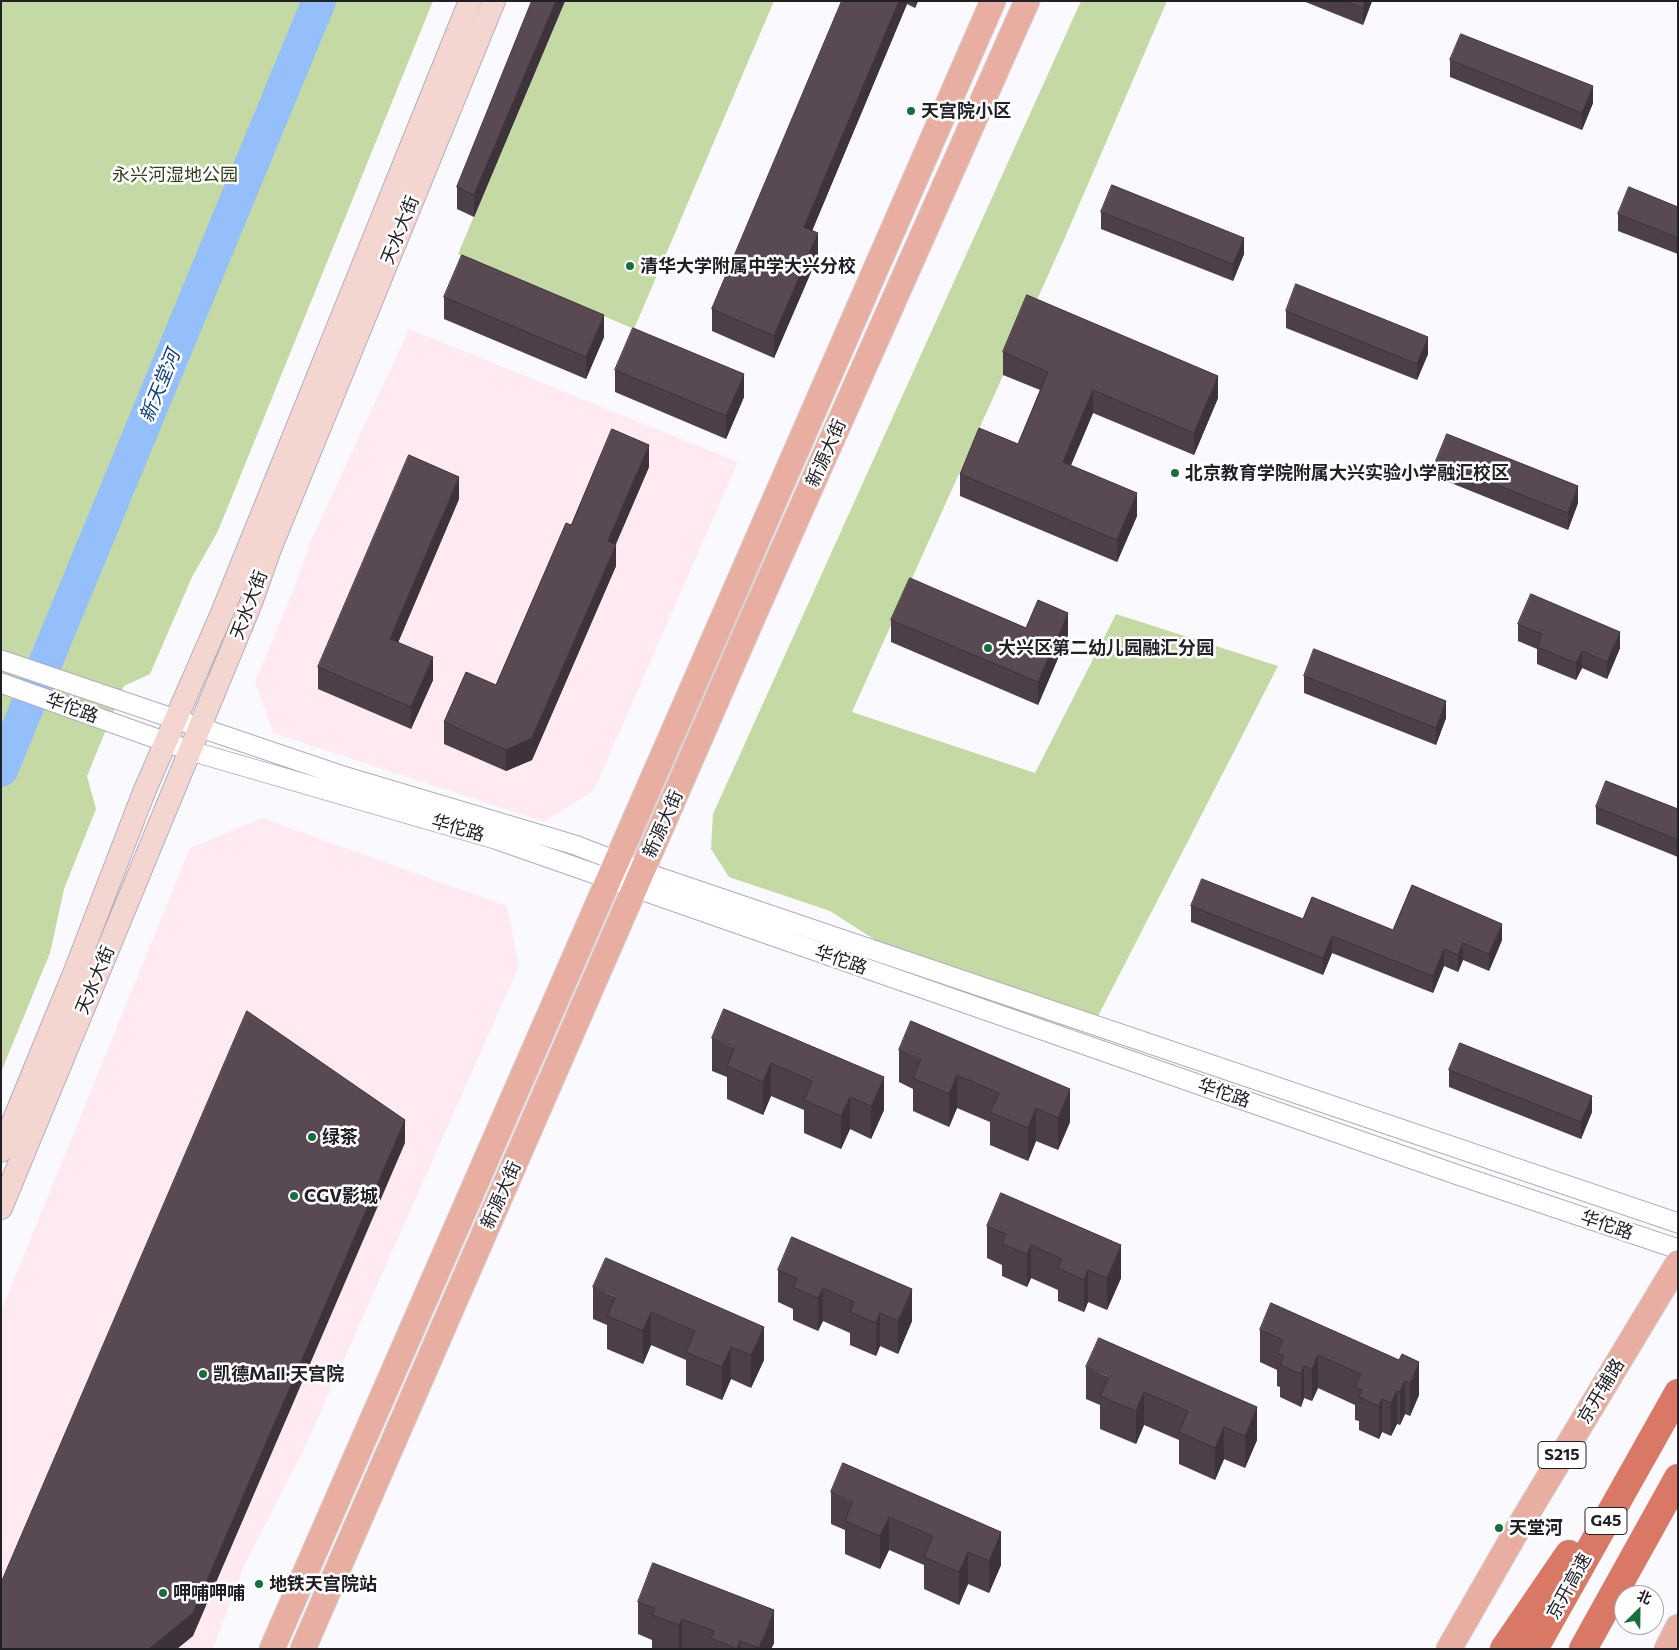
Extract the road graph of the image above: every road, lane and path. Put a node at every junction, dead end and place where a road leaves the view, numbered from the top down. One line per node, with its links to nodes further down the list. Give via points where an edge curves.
1 (470, 1): 7 (main road, 天水大街, via 222,613)
2 (494, 1): 8 (main road, 天水大街, via 270,548)
3 (993, 1): 11 (main road, 新源大街)
4 (1027, 1): 12 (main road, 新源大街)
5 (1, 660): 7 (street, 华佗路)
6 (1, 682): 9 (street, 华佗路)
7 (175, 720): 8 (street, 华佗路); 9 (main road, 天水大街)
8 (200, 728): 10 (main road, 天水大街); 11 (street, 华佗路, via 340,775 566,842)
9 (165, 742): 10 (street, 华佗路); 13 (main road, 天水大街)
10 (191, 751): 11 (street, 华佗路); 14 (main road, 天水大街)
11 (613, 870): 12 (street, 华佗路); 22 (main road, 新源大街)
12 (638, 880): 15 (street, 华佗路); 16 (street, 华佗路, via 1461,1176); 23 (main road, 新源大街)
13 (1, 1150)
14 (1, 1208)
15 (1678, 1224)
16 (1678, 1249)
17 (1678, 1263): 24 (main road, 京开辅路 / S215)
18 (1678, 1393): 20 (highway, 京开高速 / G45)
19 (1678, 1478): 27 (highway, G45)
20 (1623, 1490): 25 (highway, via 1568,1556); 26 (highway, 京开高速 / G45)
21 (1678, 1627): 28 (main road)
22 (272, 1649)
23 (303, 1649)
24 (1449, 1649)
25 (1504, 1649)
26 (1534, 1649)
27 (1583, 1649)
28 (1667, 1649)

